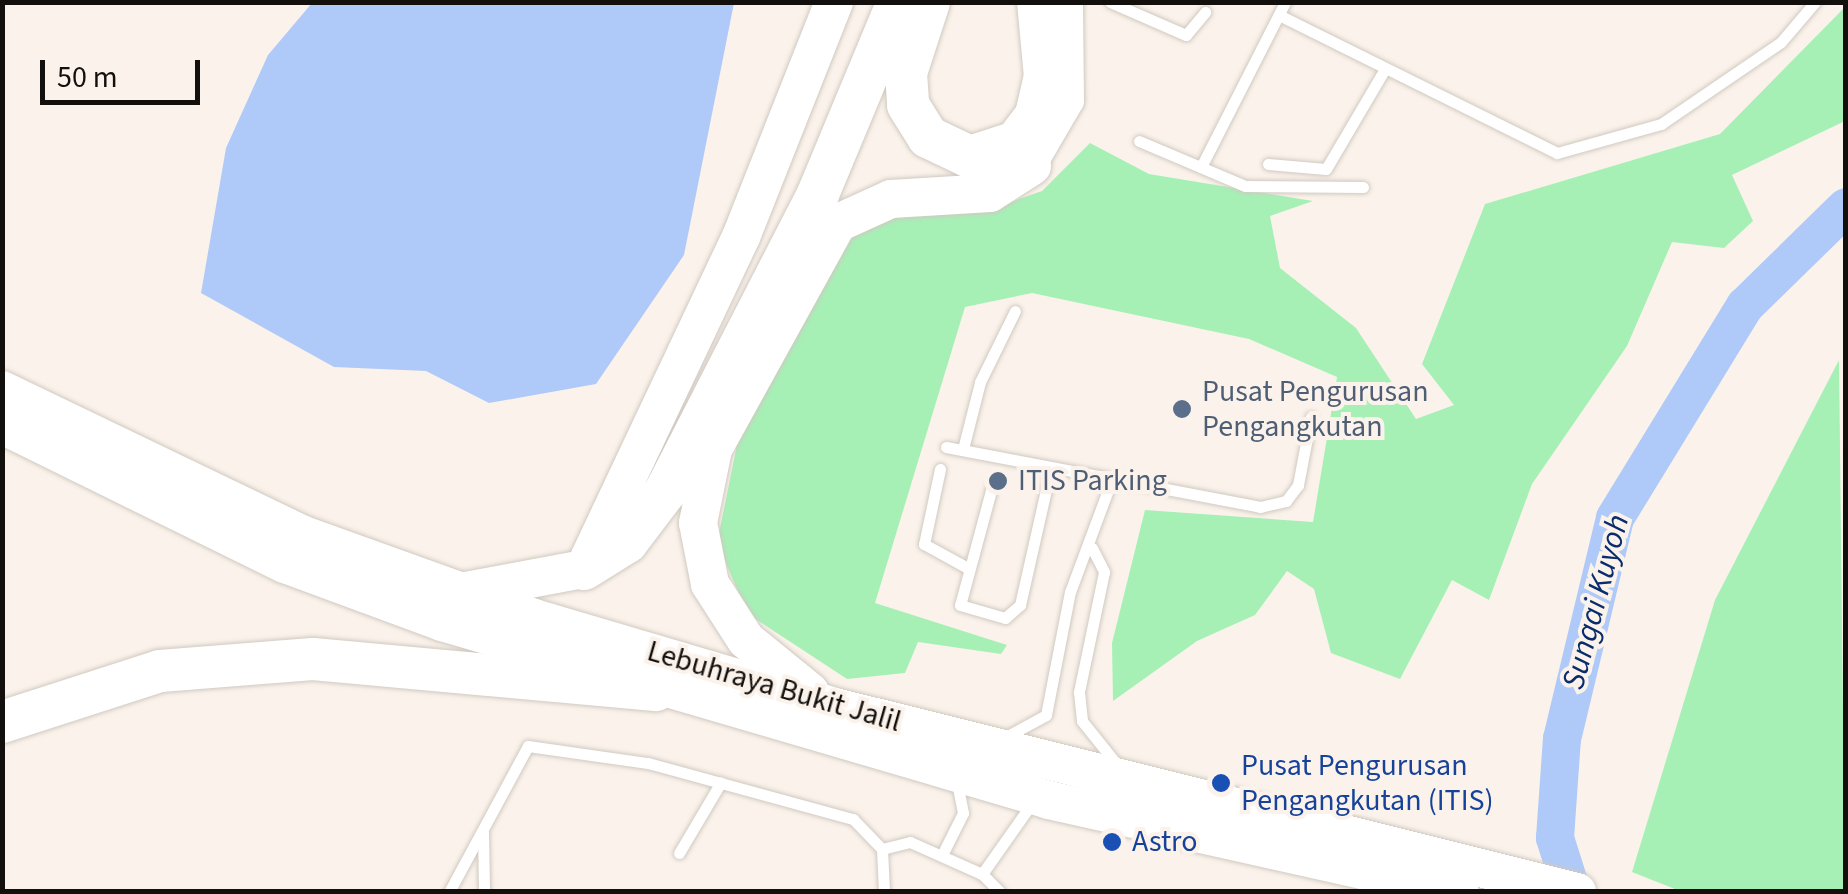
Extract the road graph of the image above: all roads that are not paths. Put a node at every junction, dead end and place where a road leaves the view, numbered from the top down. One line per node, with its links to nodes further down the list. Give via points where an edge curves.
1 (834, 2): 28 (highway, via 714,296)
2 (1038, 2): 7 (highway, via 1045,77 1036,115 1016,142 970,156 928,136 908,105)
3 (1070, 2): 13 (street, via 1070,101)
4 (1110, 2): 6 (lane)
5 (1816, 2): 10 (lane, via 1781,42 1661,124 1557,152)
6 (1136, 5): 9 (lane, via 1186,35)
7 (907, 8): 13 (highway, via 882,87 905,147 962,178 1001,179); 28 (highway, via 665,492 627,542)
8 (1282, 8): 10 (lane); 14 (lane)
9 (1205, 12)
10 (1385, 69): 12 (lane, via 1326,169)
11 (1139, 141): 14 (lane)
12 (1268, 164)
13 (1032, 166): 31 (highway, via 990,193 891,198 838,223 705,467 699,546 717,600 746,640)
14 (1201, 167): 15 (lane, via 1245,186)
15 (1363, 186)
16 (1015, 311): 20 (lane, via 980,382)
17 (2, 390): 29 (highway, Lebuhraya Bukit Jalil, via 235,506)
18 (1311, 416): 24 (lane, via 1286,501 1260,507)
19 (2, 425): 30 (highway, Lebuhraya Bukit Jalil, via 285,564)
20 (964, 446): 21 (lane); 22 (lane)
21 (946, 448)
22 (1051, 467): 24 (lane); 27 (lane, via 1020,605 1006,618 960,605)
23 (940, 469): 27 (lane, via 924,544)
24 (1112, 479): 26 (lane)
25 (992, 483): 27 (lane)
26 (1092, 548): 33 (lane, via 1070,592 1046,715); 35 (lane, via 1104,572 1078,692 1082,721)
27 (966, 567)
28 (584, 569): 29 (highway)
29 (454, 592): 31 (highway, Lebuhraya Bukit Jalil)
30 (656, 690): 32 (highway, via 313,658 160,670); 34 (highway, Lebuhraya Bukit Jalil)
31 (831, 706): 33 (highway, Lebuhraya Bukit Jalil)
32 (2, 722)
33 (989, 745): 35 (highway, Lebuhraya Bukit Jalil)
34 (950, 773): 37 (highway, Lebuhraya Bukit Jalil); 41 (lane, via 964,806)
35 (1129, 778): 43 (highway, Lebuhraya Bukit Jalil)
36 (720, 782): 38 (lane, via 528,746); 39 (lane, via 852,820); 40 (lane)
37 (1049, 800): 42 (lane, via 1019,812); 43 (highway, Lebuhraya Bukit Jalil)
38 (484, 828): 44 (lane); 45 (lane)
39 (882, 849): 41 (lane, via 910,842); 46 (lane)
40 (679, 853)
41 (942, 855): 42 (lane)
42 (982, 874): 47 (lane)
43 (1472, 878): 48 (highway, Lebuhraya Bukit Jalil)
44 (449, 892)
45 (484, 892)
46 (884, 892)
47 (1000, 892)
48 (1576, 892)

